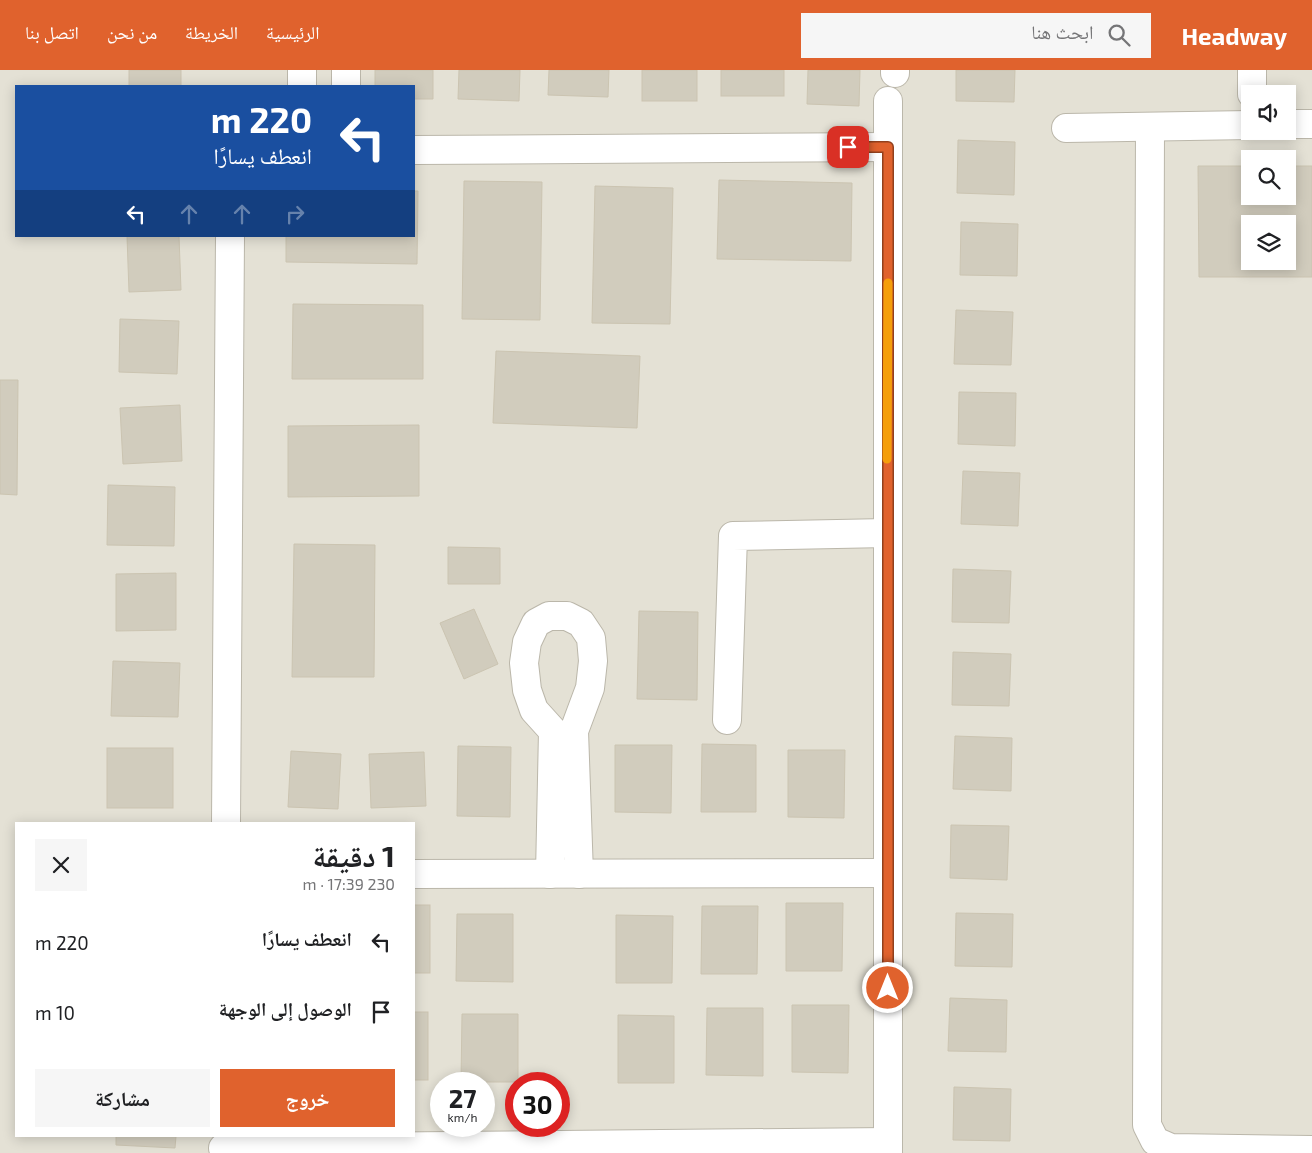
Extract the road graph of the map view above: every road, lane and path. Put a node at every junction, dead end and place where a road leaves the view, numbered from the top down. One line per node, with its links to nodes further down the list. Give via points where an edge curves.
1 (302, 70): 4 (street)
2 (346, 70): 5 (street)
3 (1252, 70): 6 (street)
4 (302, 85)
5 (346, 85)
6 (1252, 85)
7 (888, 100): 13 (street)
8 (1296, 124): 9 (street)
9 (1312, 124)
10 (1241, 125): 11 (street)
11 (1150, 127): 12 (street); 25 (street, via 1147,1125 1155,1141 1171,1148)
12 (1066, 128)
13 (888, 147): 14 (street); 16 (street)
14 (415, 150)
15 (230, 237): 18 (street)
16 (887, 533): 17 (street, via 733,536); 19 (street)
17 (727, 720)
18 (226, 822)
19 (888, 873): 22 (street); 24 (street)
20 (415, 874): 21 (street)
21 (550, 874): 22 (street); 22 (street, via 553,731 534,710 527,690 524,663 527,642 536,624 549,616 567,616 581,624 591,638 590,688 574,731)
22 (579, 874)
23 (223, 1146): 24 (street)
24 (888, 1148)
25 (1312, 1150)

